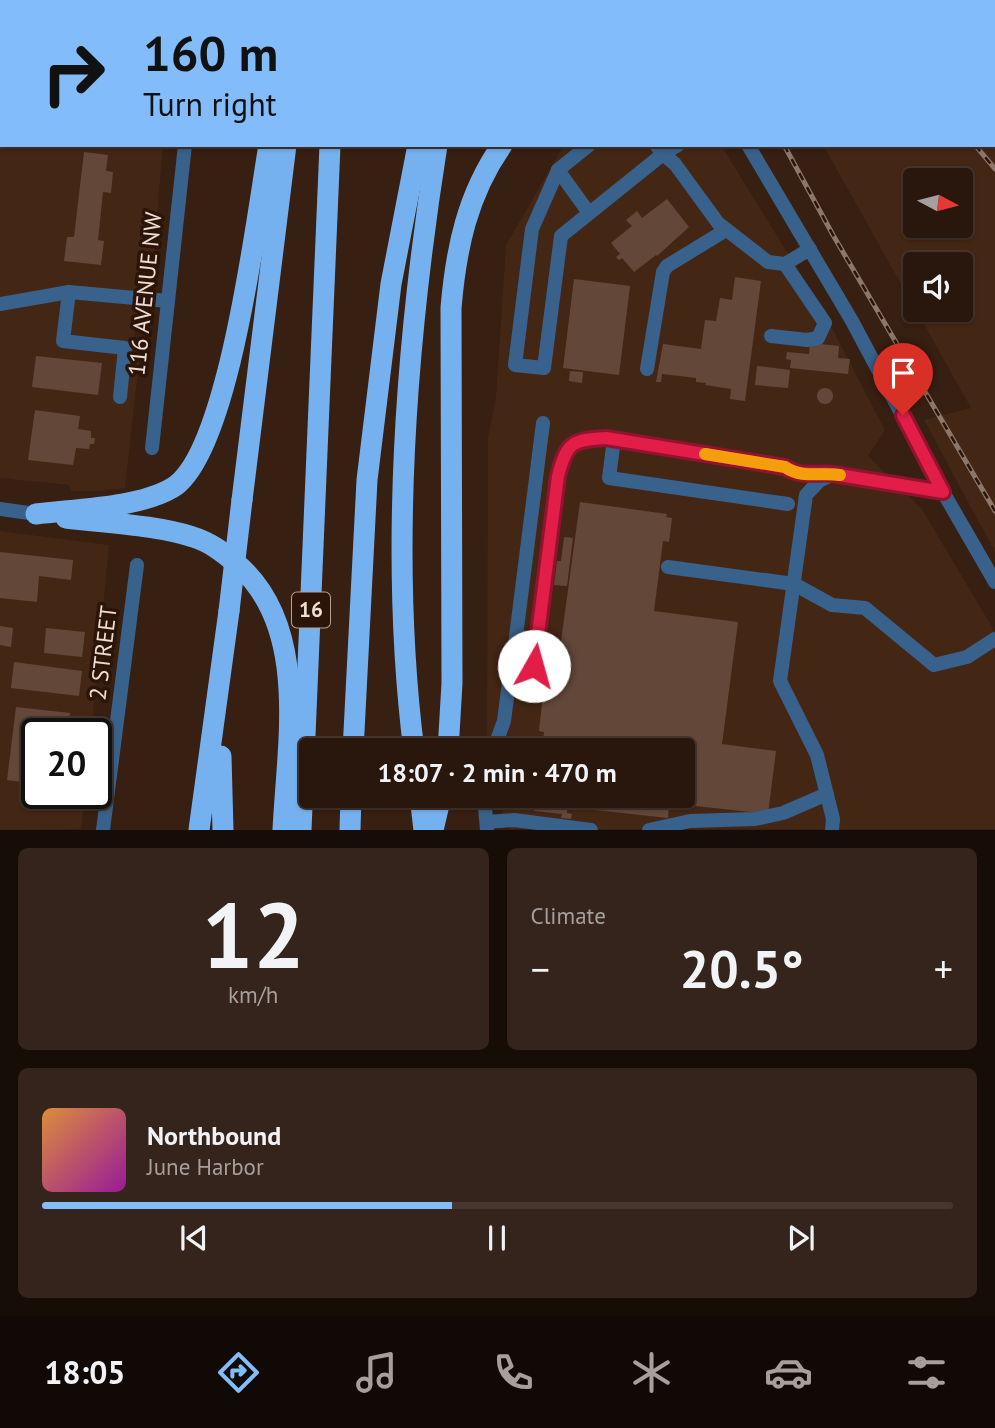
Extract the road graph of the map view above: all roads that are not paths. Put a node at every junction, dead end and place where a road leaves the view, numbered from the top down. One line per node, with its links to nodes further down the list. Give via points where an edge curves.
1 (184, 147): 17 (street, 116 AVENUE NW)
2 (269, 147): 31 (highway, via 231,357 197,459 185,477 158,495 136,502)
3 (286, 147): 39 (highway, bridge)
4 (330, 147): 54 (highway, 16)
5 (418, 147): 41 (highway, 16, via 391,284 367,480)
6 (437, 147): 42 (highway, via 417,302 404,481 403,640)
7 (501, 147): 43 (highway, via 474,193 454,268)
8 (587, 147): 11 (street)
9 (749, 147): 14 (street)
10 (659, 150): 12 (street); 13 (street)
11 (558, 170): 12 (street); 12 (street, via 533,229 515,365 544,368 561,236)
12 (589, 213)
13 (726, 230): 15 (street, via 768,262); 20 (street, via 667,265 663,272)
14 (810, 249): 15 (street); 28 (street)
15 (785, 264): 19 (street, via 825,323 818,338)
16 (69, 292): 17 (street); 18 (street); 21 (street, via 63,341 125,348)
17 (168, 301): 24 (street, 116 AVENUE NW)
18 (0, 303)
19 (771, 336)
20 (648, 369)
21 (120, 397)
22 (543, 423): 26 (street)
23 (614, 439): 25 (street, via 785,467 821,468); 27 (street, via 580,439 564,453); 29 (street, via 609,478)
24 (152, 448)
25 (829, 473): 28 (street); 35 (street, via 806,495)
26 (537, 474): 27 (street); 36 (street)
27 (558, 476): 37 (street)
28 (943, 492): 34 (street)
29 (788, 504)
30 (0, 509): 31 (street)
31 (36, 514): 53 (highway, via 193,537 226,554 244,570 266,599 287,669)
32 (137, 565): 50 (street, 2 STREET)
33 (668, 567): 35 (street)
34 (995, 582)
35 (794, 584): 38 (street, via 832,605 865,608 934,665 967,657); 45 (street, via 780,681 817,755)
36 (520, 601): 37 (street); 37 (street, via 514,652 535,660)
37 (542, 604)
38 (995, 639)
39 (221, 677): 51 (highway); 52 (highway)
40 (509, 683): 44 (street)
41 (354, 738)
42 (413, 738)
43 (449, 738)
44 (498, 738)
45 (827, 794): 58 (street, via 783,813 755,819 690,821); 59 (street)
46 (351, 808): 55 (highway)
47 (438, 808): 56 (highway)
48 (486, 808): 49 (street)
49 (487, 826): 57 (street, via 514,820)
50 (103, 830)
51 (199, 830)
52 (223, 830)
53 (284, 830)
54 (301, 830)
55 (350, 830)
56 (433, 830)
57 (591, 830)
58 (649, 830)
59 (832, 830)

